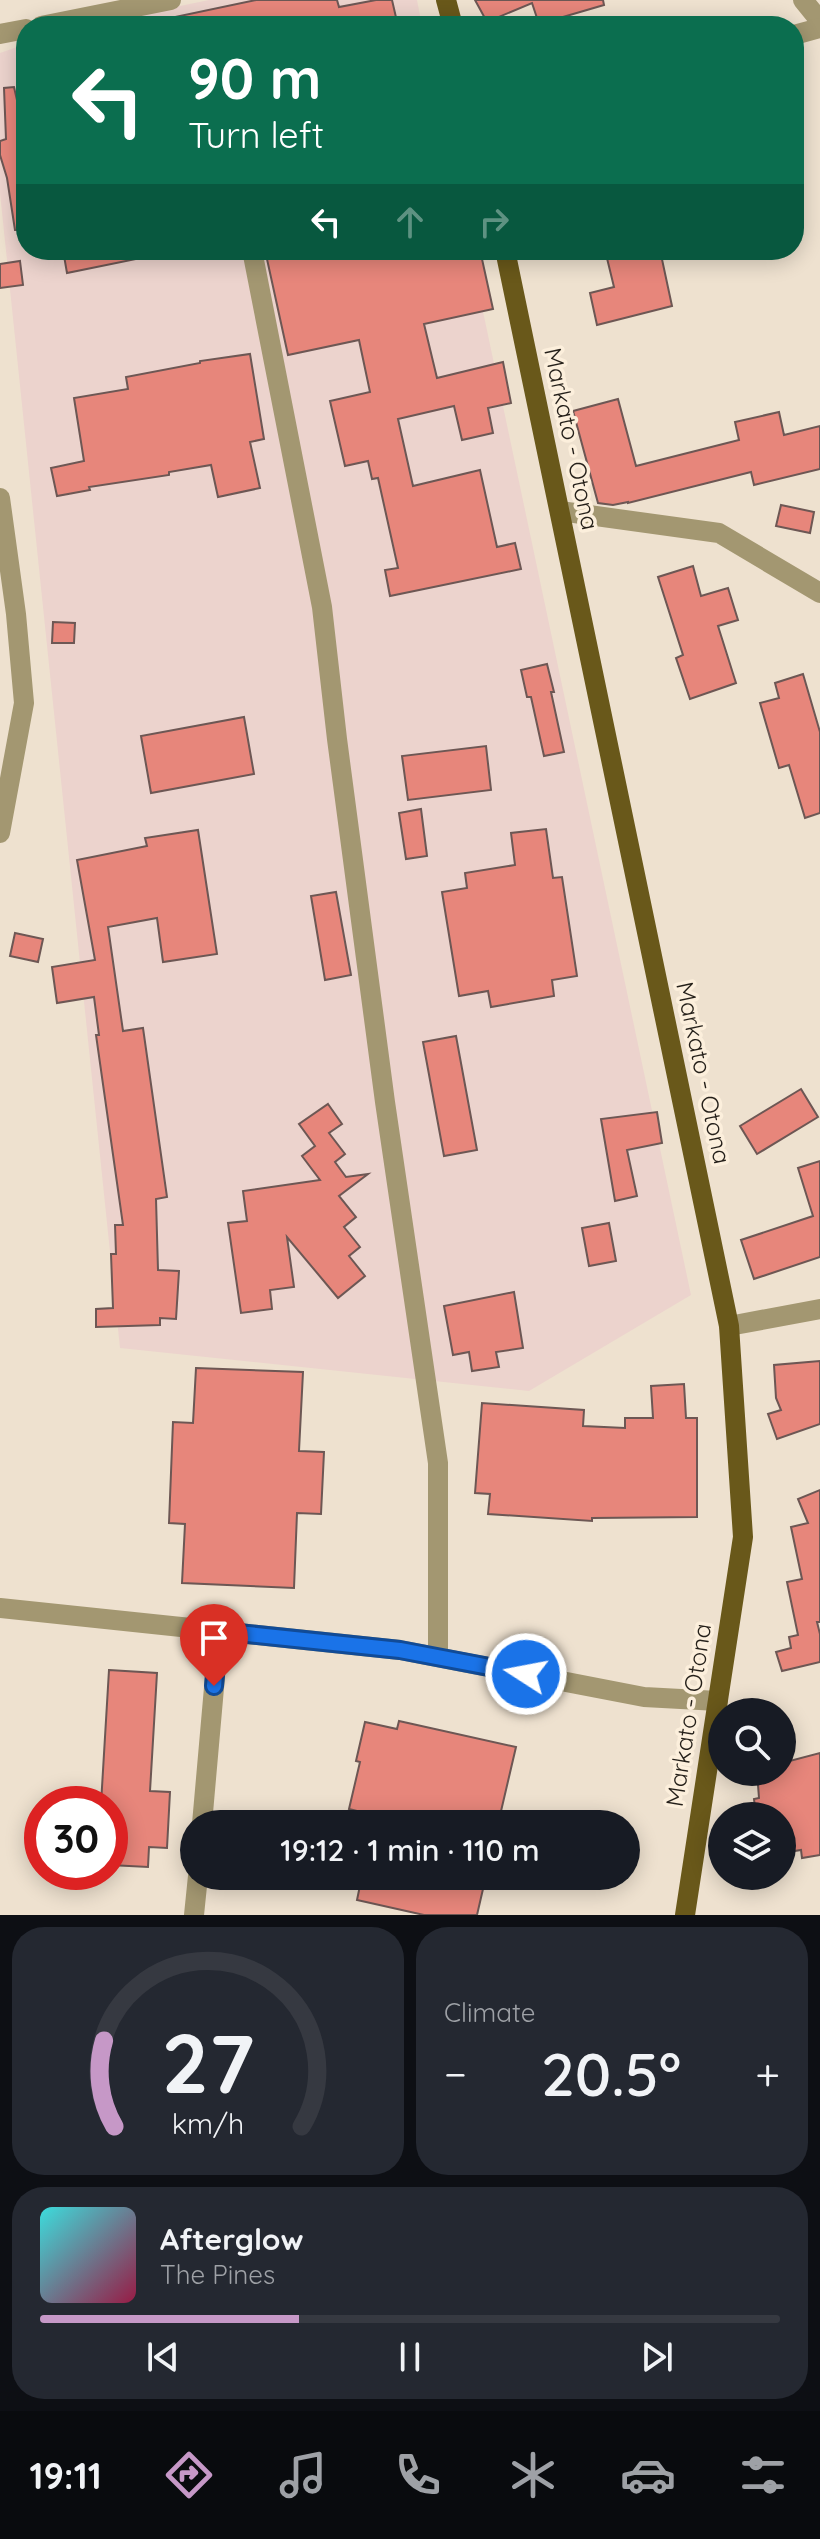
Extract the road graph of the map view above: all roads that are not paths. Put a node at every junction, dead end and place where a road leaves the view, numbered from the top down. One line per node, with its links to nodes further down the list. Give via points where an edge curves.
1 (171, 0): 3 (street)
2 (803, 0): 4 (street)
3 (91, 16)
4 (820, 21)
5 (254, 260): 16 (street, via 322,607 438,1463)
6 (507, 260): 8 (main road, Markato - Otona)
7 (0, 498): 9 (street)
8 (560, 511): 10 (street, via 719,533); 13 (main road, Markato - Otona)
9 (2, 525): 11 (street, via 24,703)
10 (820, 593)
11 (0, 833)
12 (820, 1309): 13 (street)
13 (729, 1326): 17 (main road, Markato - Otona, via 743,1537)
14 (0, 1608): 15 (street)
15 (219, 1631): 16 (street); 20 (street)
16 (438, 1657): 18 (street, via 644,1697)
17 (718, 1698)
18 (708, 1700)
19 (708, 1766): 23 (main road, Markato - Otona)
20 (203, 1810)
21 (197, 1890): 22 (street)
22 (194, 1915)
23 (685, 1915)

